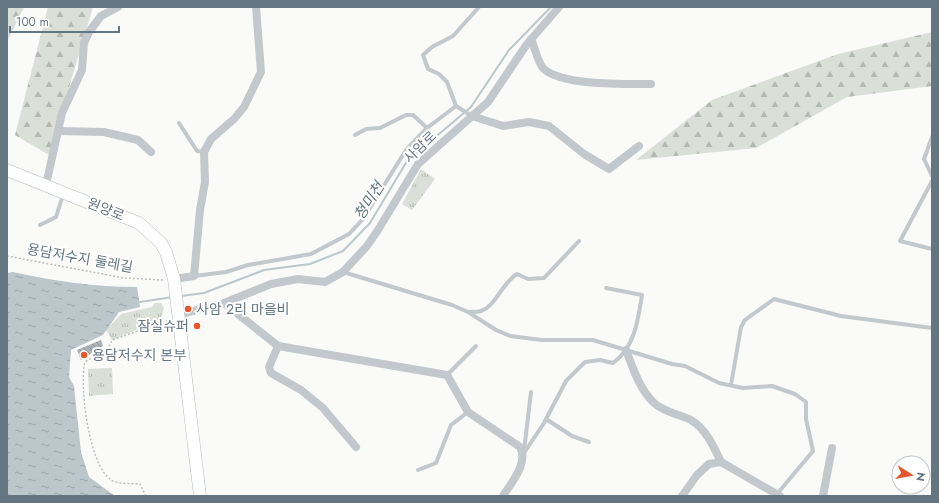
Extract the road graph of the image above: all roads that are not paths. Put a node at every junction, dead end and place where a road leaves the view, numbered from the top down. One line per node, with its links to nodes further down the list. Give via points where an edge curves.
1 (118, 7): 11 (street, via 101,16 89,32 82,56 82,70 62,113)
2 (256, 7): 16 (street, via 261,72 244,107 211,139)
3 (478, 7): 7 (lane, via 453,36 423,55 428,68 447,82)
4 (559, 7): 5 (street, 사암로)
5 (531, 39): 6 (street, via 541,66 558,76 598,84); 8 (street, 사암로, via 488,102)
6 (651, 84)
7 (456, 106): 8 (lane); 10 (lane)
8 (472, 116): 14 (street, via 503,126 529,122 549,126 584,154 609,169); 25 (street, 사암로, via 418,164 367,246)
9 (179, 123): 16 (lane, via 196,151)
10 (427, 128): 12 (lane, via 413,115 406,115 380,128); 26 (lane, via 406,150 363,219 349,234 311,254)
11 (60, 131): 15 (street, via 110,133 138,140); 20 (street)
12 (355, 135)
13 (932, 137): 18 (lane, via 924,159)
14 (639, 146)
15 (151, 152)
16 (204, 152): 26 (street, via 205,182)
17 (7, 170): 20 (main road, 원양로)
18 (932, 176)
19 (932, 180): 24 (lane, via 900,241)
20 (46, 185): 21 (main road, 원양로)
21 (64, 193): 22 (lane, via 56,217); 27 (main road, 원양로, via 139,223 152,234 166,252)
22 (40, 225)
23 (579, 241): 30 (lane, via 544,278 528,279 517,274 506,282 490,305 482,311)
24 (932, 249)
25 (343, 272): 29 (street, 사암로, via 325,282 286,280 257,288); 30 (lane)
26 (194, 276): 27 (street)
27 (174, 280): 31 (main road, 원양로)
28 (606, 288): 35 (lane, via 642,295 637,328)
29 (224, 303): 31 (street, 사암로); 33 (street)
30 (468, 312): 35 (lane, via 510,336 542,340 592,340)
31 (178, 314): 48 (main road)
32 (932, 328): 37 (lane, via 841,316 774,299 743,323)
33 (278, 346): 36 (street); 42 (street, via 269,367 271,373 301,390 323,408)
34 (476, 346): 36 (lane)
35 (626, 350): 37 (lane, via 685,366 719,383); 40 (lane, via 613,363 600,360 585,362 566,381); 45 (street, via 642,389 653,402 691,420 702,429)
36 (447, 375): 39 (street)
37 (731, 385): 47 (lane, via 743,388 772,386 794,394 806,402 806,419 813,451)
38 (531, 392): 44 (lane)
39 (468, 412): 44 (street, via 520,447); 46 (lane, via 451,425 436,463)
40 (546, 419): 41 (lane, via 572,436); 44 (lane)
41 (589, 442)
42 (356, 447)
43 (832, 448): 51 (street)
44 (524, 453): 49 (street, via 522,464)
45 (721, 462): 47 (street); 50 (street, via 709,464 697,475)
46 (418, 470)
47 (778, 495)
48 (200, 496)
49 (503, 496)
50 (682, 496)
51 (823, 496)

